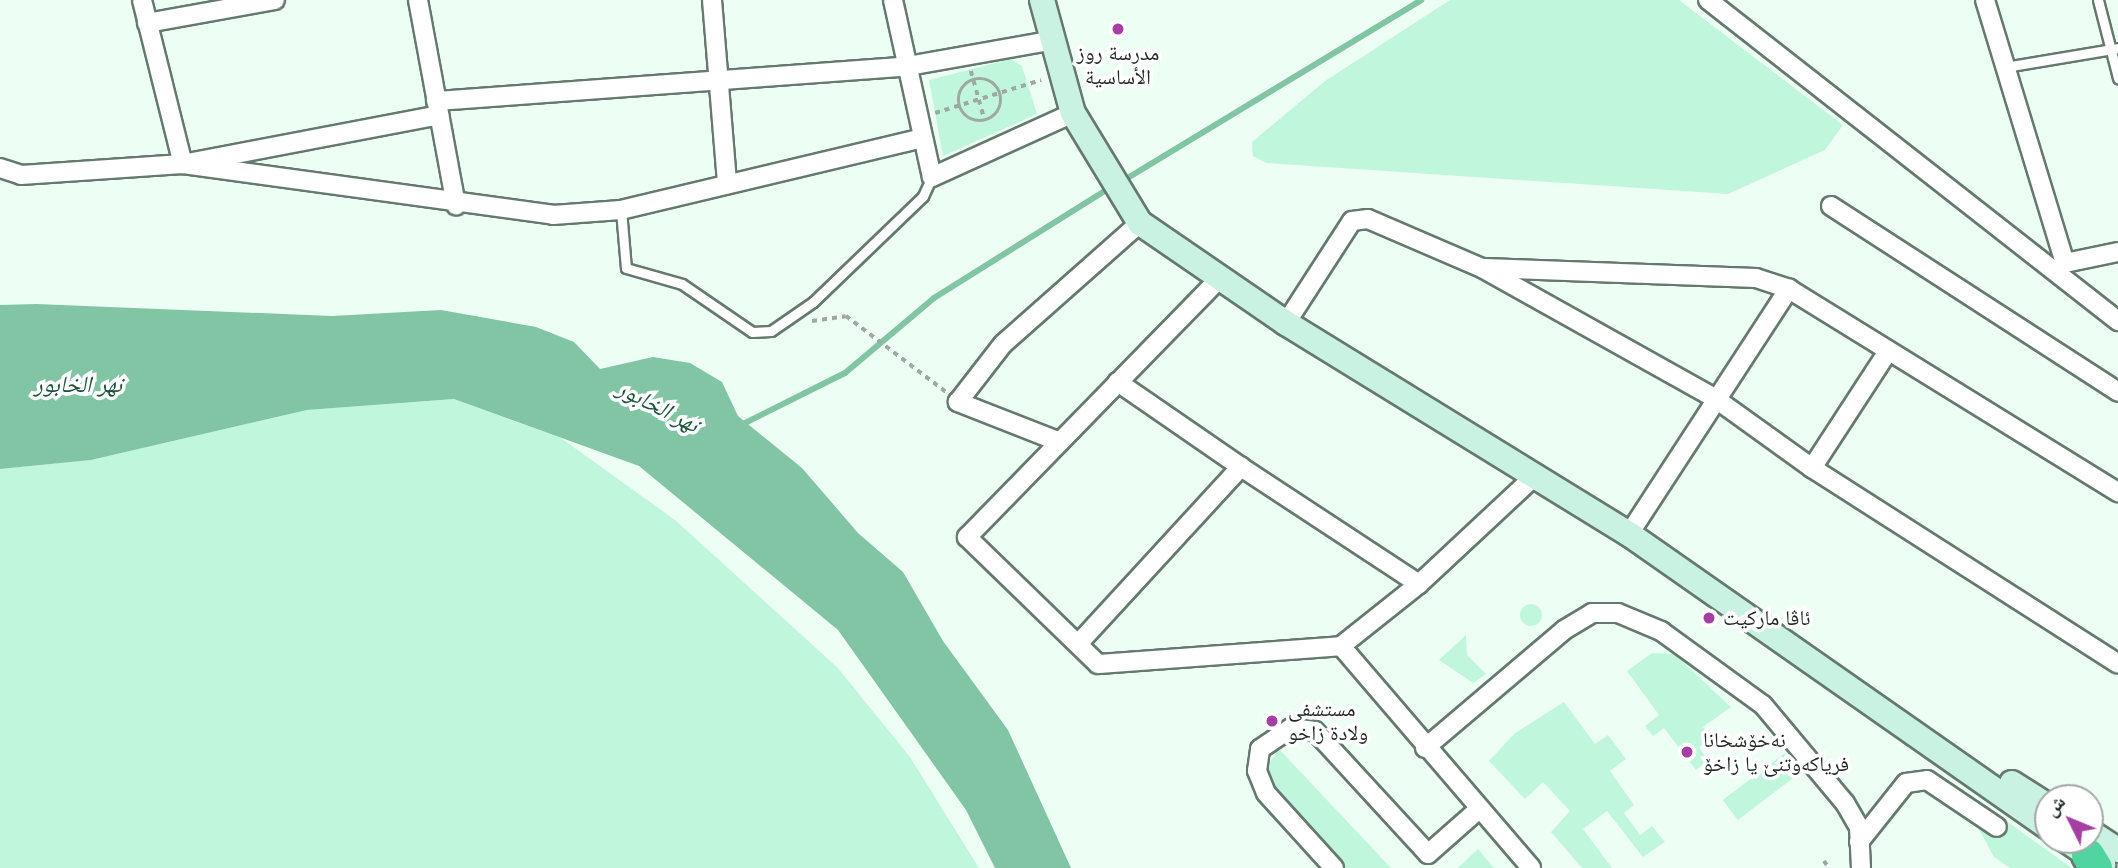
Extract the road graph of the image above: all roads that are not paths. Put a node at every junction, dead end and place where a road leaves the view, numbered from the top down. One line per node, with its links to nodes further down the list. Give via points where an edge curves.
1 (142, 0): 10 (street)
2 (275, 0): 10 (street)
3 (418, 0): 17 (street)
4 (712, 0): 16 (street)
5 (893, 0): 13 (street)
6 (1042, 0): 11 (street)
7 (1708, 0): 29 (street)
8 (1985, 0): 14 (street)
9 (2098, 0): 12 (lane)
10 (147, 23): 20 (street)
11 (1048, 41): 13 (street); 18 (street)
12 (2114, 48): 14 (lane); 15 (lane)
13 (908, 66): 16 (street); 19 (street)
14 (2005, 68): 29 (street)
15 (2118, 78)
16 (720, 81): 17 (street); 23 (street)
17 (438, 108): 20 (street); 24 (street)
18 (1077, 121): 22 (street); 27 (street)
19 (923, 138): 22 (street); 23 (street)
20 (183, 164): 21 (street, via 21,175); 24 (street)
21 (0, 168)
22 (932, 177): 26 (lane, via 923,196 795,318 752,332 682,284 626,268)
23 (727, 184): 26 (street)
24 (456, 206): 26 (street, via 553,215)
25 (1831, 206): 37 (street)
26 (621, 210)
27 (1140, 223): 31 (street); 39 (street, via 1003,344 958,402)
28 (2118, 252): 29 (street)
29 (2060, 267): 33 (street)
30 (1482, 268): 32 (street, via 1756,278); 34 (street, via 1357,218); 38 (street)
31 (1219, 279): 34 (street); 36 (street)
32 (1788, 289): 35 (street); 38 (street)
33 (2118, 321)
34 (1286, 323): 42 (street)
35 (1887, 353): 41 (street); 43 (street)
36 (1118, 382): 39 (street); 40 (street)
37 (2118, 392)
38 (1716, 399): 41 (street); 44 (street)
39 (1060, 442): 46 (street, via 967,537)
40 (1241, 467): 45 (street); 46 (street)
41 (1812, 468): 48 (street)
42 (1536, 475): 44 (street); 45 (street)
43 (2118, 492)
44 (1629, 534): 50 (street)
45 (1419, 584): 47 (street)
46 (1078, 644): 47 (street, via 1098,664)
47 (1341, 646): 49 (street)
48 (2118, 664)
49 (1425, 748): 52 (street); 55 (street, via 1564,630 1592,613 1618,613 1661,631 1747,690 1845,803)
50 (1964, 763): 51 (street, via 1984,766); 53 (street)
51 (2034, 797)
52 (1479, 809): 56 (street, via 1428,854 1315,731 1291,727 1260,750 1257,771 1266,793); 57 (street)
53 (2034, 816)
54 (1997, 827): 55 (street, via 1927,780 1906,783)
55 (1860, 842): 58 (street)
56 (1334, 868)
57 (1531, 868)
58 (1861, 868)

